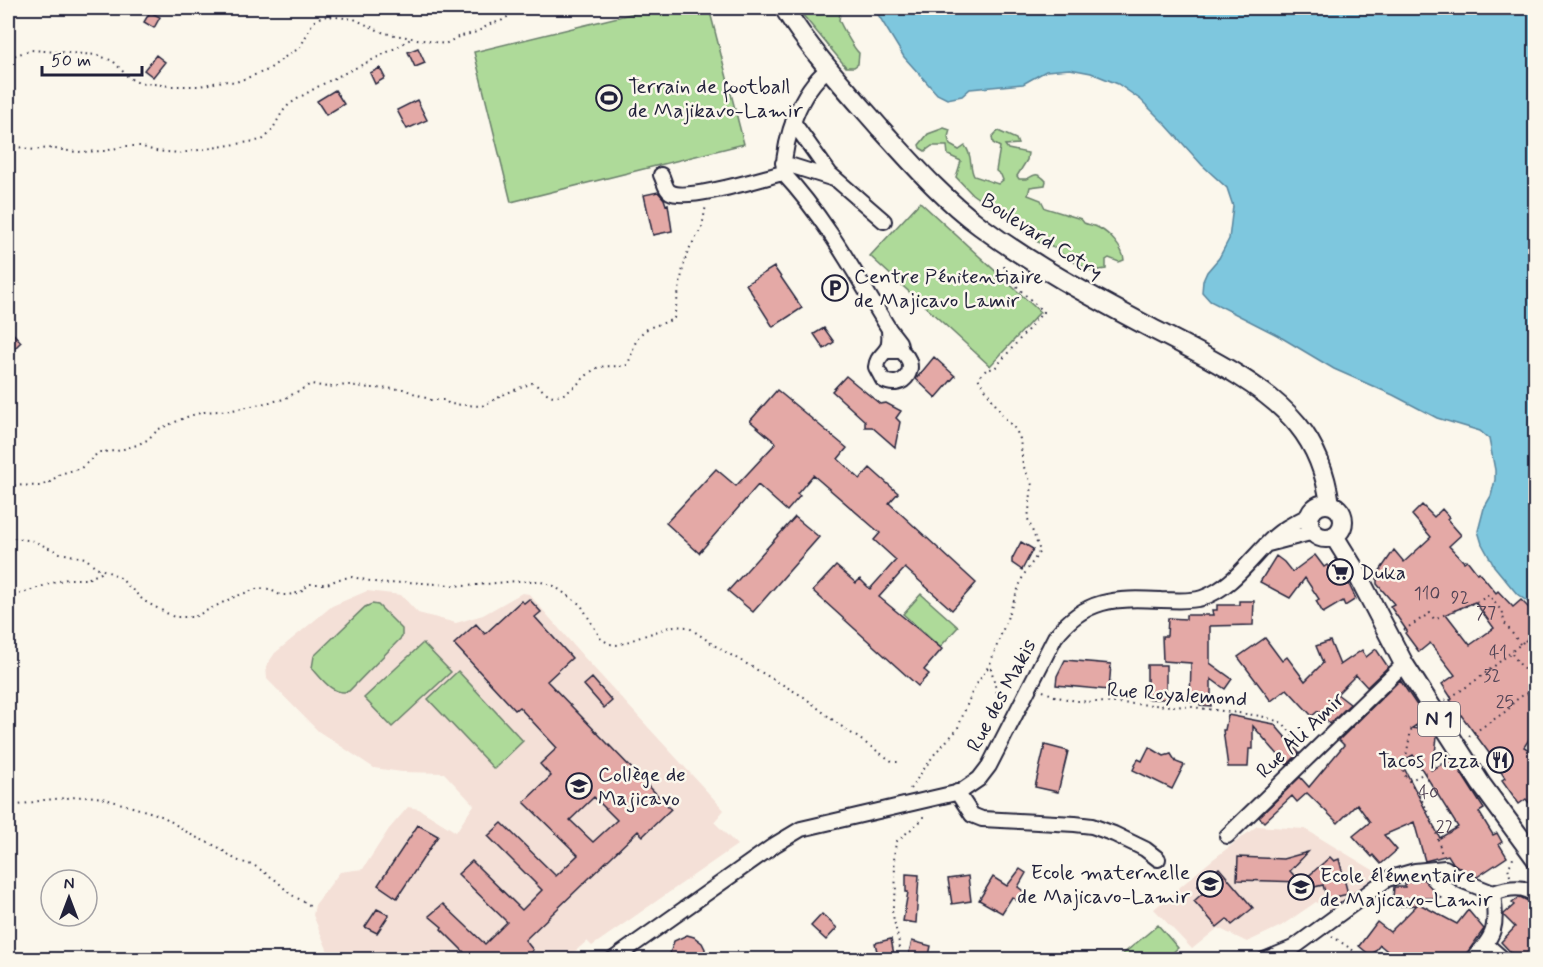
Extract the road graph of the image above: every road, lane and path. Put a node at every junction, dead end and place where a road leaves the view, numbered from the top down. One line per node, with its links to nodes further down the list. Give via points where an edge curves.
1 (529, 8): 3 (path, via 445,44)
2 (784, 8): 5 (main road, Boulevard Cotry)
3 (413, 37): 4 (path, via 384,33 354,19 321,17 300,48 268,70 241,82 200,86 137,82 113,61 97,55 31,50 13,57); 7 (path, via 314,88 283,111 262,140 180,153 140,146 76,152)
4 (8, 65)
5 (828, 69): 6 (street, via 815,80); 13 (main road, Boulevard Cotry, via 927,180 978,225)
6 (793, 122): 8 (street); 10 (street)
7 (8, 145)
8 (783, 168): 10 (street); 11 (street); 14 (street, via 836,241)
9 (662, 175): 11 (street, via 671,193)
10 (836, 179): 12 (street)
11 (707, 192): 17 (path, via 705,219 682,268 674,318 640,334 627,365 595,369 560,395 550,395 532,384 479,406 431,400 403,389 311,384 284,399 189,416 159,429 137,445 99,452 81,468 60,474 41,486)
12 (884, 221)
13 (1010, 246): 18 (main road, Boulevard Cotry, via 1071,285 1201,354 1282,408 1298,424 1316,453); 29 (path, via 1003,264 1043,312 994,368 978,378 1020,439 1023,465 1032,485 1028,519 1040,551 1023,576)
14 (889, 329): 15 (street); 16 (street)
15 (886, 351): 16 (street); 16 (street, via 878,358 876,367 883,380 892,384 902,381 910,368)
16 (901, 351)
17 (8, 485)
18 (1317, 514): 19 (main road, via 1320,536 1327,538); 19 (main road, via 1341,512); 31 (street, Rue des Makis, via 1282,530 1241,571 1203,597 1124,598 1089,607 1064,625)
19 (1338, 531): 30 (main road, N 1, via 1380,623)
20 (8, 537): 21 (path, via 85,558)
21 (102, 570): 22 (path, via 87,579 67,579); 37 (path, via 118,576 144,601 174,617 194,617 259,588 269,588 280,595 297,594 309,585 345,578 384,585 545,582 581,605 601,639 610,644 618,645 672,626 688,627 804,697)
22 (8, 598)
23 (1397, 631): 26 (path, via 1430,613 1434,619 1489,595)
24 (1535, 632): 25 (path)
25 (1525, 640): 26 (path); 27 (path)
26 (1520, 644): 28 (path)
27 (1536, 651)
28 (1511, 653): 32 (path); 33 (path)
29 (990, 664): 34 (path); 42 (path, via 973,690 957,730 936,752)
30 (1404, 664): 33 (main road, N 1); 36 (street, Rue Ali Amir)
31 (1030, 684): 36 (path, Rue Royalemond, via 1057,697 1077,701 1192,707 1262,716 1283,723); 39 (street, Rue des Makis, via 989,766 979,779)
32 (1536, 690): 35 (path, via 1511,704)
33 (1439, 708): 35 (main road, N 1); 38 (path, via 1411,730 1403,773)
34 (1001, 710)
35 (1462, 743): 38 (path, via 1435,768); 44 (main road, N 1)
36 (1308, 755): 43 (street, Rue Ali Amir)
37 (898, 762)
38 (1409, 781): 47 (path, via 1437,830)
39 (957, 792): 40 (street, Rue des Makis); 45 (street, via 972,815 982,819 1092,826 1145,849)
40 (922, 801): 42 (street, Rue des Makis); 55 (path, via 923,819 896,842 892,911 899,943)
41 (8, 807): 51 (path, via 88,796 153,813 236,860 255,866)
42 (898, 807): 54 (street, Rue des Makis, via 801,829)
43 (1227, 836)
44 (1524, 843): 46 (main road, N 1); 48 (path, via 1508,867)
45 (1158, 859)
46 (1536, 859)
47 (1445, 868): 49 (street, via 1463,881); 52 (street, via 1387,879)
48 (1516, 888): 49 (street); 50 (street)
49 (1493, 893): 53 (street, via 1494,933)
50 (1536, 896)
51 (311, 906)
52 (1321, 928): 56 (street, via 1293,948); 57 (path)
53 (1487, 945): 58 (street); 59 (street)
54 (612, 960)
55 (898, 960)
56 (1264, 960)
57 (1367, 960)
58 (1471, 960)
59 (1504, 960)

